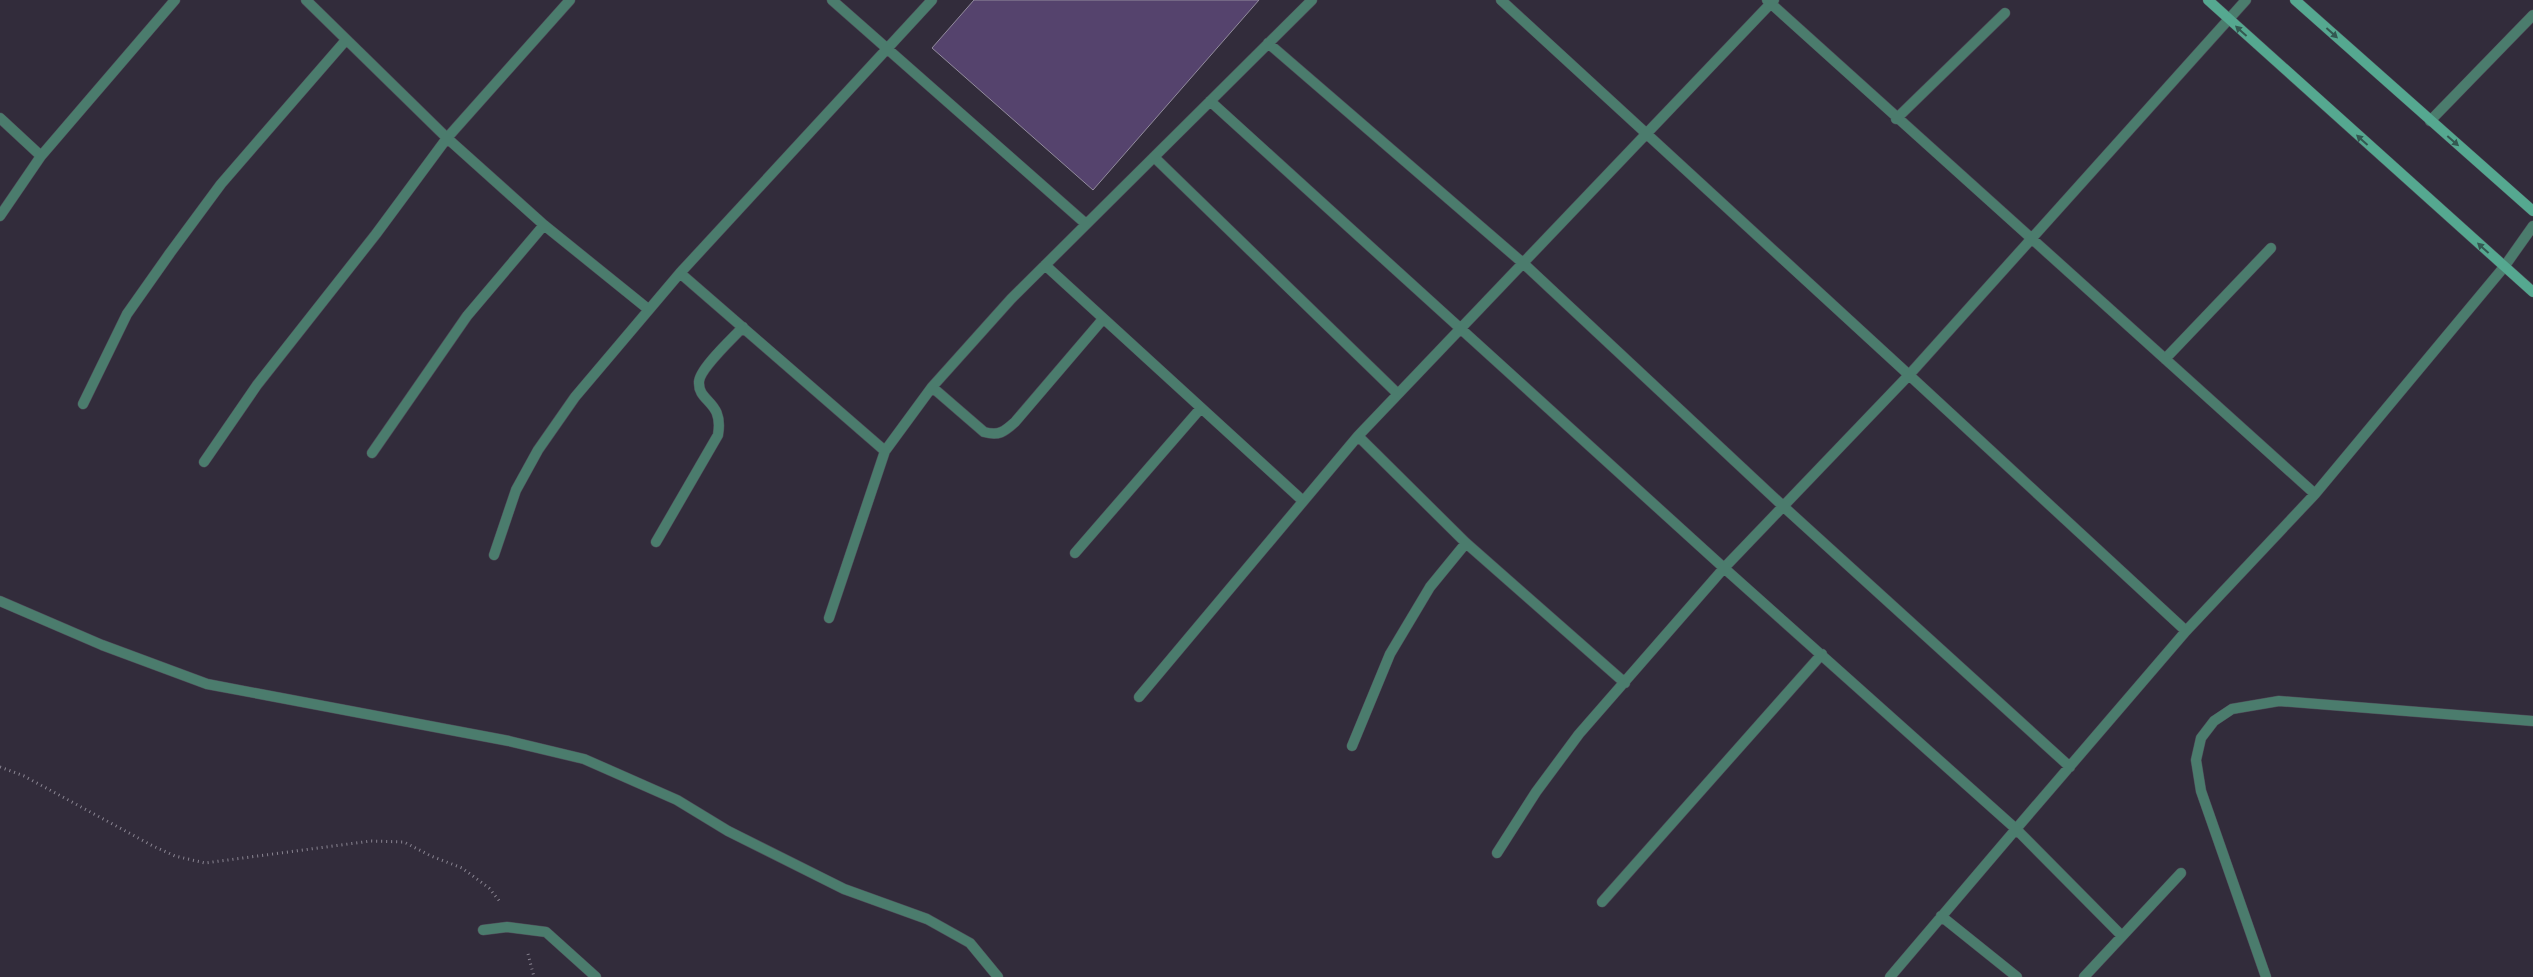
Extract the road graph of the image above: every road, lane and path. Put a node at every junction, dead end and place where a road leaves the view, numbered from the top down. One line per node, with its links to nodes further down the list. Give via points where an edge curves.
1 (175, 0): 24 (street)
2 (306, 0): 15 (street)
3 (570, 0): 23 (street)
4 (832, 0): 17 (street)
5 (932, 0): 17 (street)
6 (1312, 0): 16 (street)
7 (1501, 0): 22 (street)
8 (2208, 0): 14 (street)
9 (2246, 0): 14 (street)
10 (2295, 0): 21 (street, one-way to 21)
11 (1770, 1): 20 (street); 22 (street)
12 (2005, 13): 20 (street)
13 (2533, 15): 21 (street)
14 (2228, 19): 31 (street); 35 (street, one-way to 14)
15 (346, 40): 23 (street); 46 (street, via 221,184 170,253 128,314)
16 (1268, 43): 18 (street); 33 (street)
17 (885, 49): 28 (street); 36 (street)
18 (1210, 101): 25 (street); 41 (street)
19 (0, 118): 24 (street)
20 (1896, 119): 31 (street)
21 (2430, 121): 26 (street, one-way to 26)
22 (1647, 134): 33 (street); 43 (street)
23 (448, 138): 29 (street); 51 (street, via 256,385)
24 (41, 156): 27 (street)
25 (1154, 157): 28 (street); 45 (street)
26 (2533, 211)
27 (0, 216)
28 (1086, 224): 34 (street)
29 (544, 225): 38 (street); 50 (street, via 467,316)
30 (2533, 226): 35 (street)
31 (2033, 239): 42 (street); 43 (street)
32 (2271, 248): 42 (street)
33 (1524, 264): 41 (street); 54 (street)
34 (1045, 265): 39 (street); 44 (street)
35 (2504, 267): 37 (street); 52 (street)
36 (680, 272): 38 (street); 40 (street)
37 (2533, 292)
38 (648, 309): 58 (street, via 575,397 538,450 516,490)
39 (1103, 319): 44 (street, via 1003,433 984,432); 47 (street)
40 (743, 327): 49 (street); 55 (street, via 702,373 699,383 704,396 716,408 720,421 718,435)
41 (1462, 329): 45 (street); 59 (street)
42 (2164, 359): 52 (street)
43 (1910, 375): 54 (street); 62 (street)
44 (932, 387): 49 (street)
45 (1398, 394): 48 (street)
46 (83, 404)
47 (1202, 408): 53 (street); 57 (street)
48 (1358, 436): 53 (street); 56 (street)
49 (885, 452): 61 (street)
50 (372, 453)
51 (204, 462)
52 (2315, 494): 62 (street)
53 (1303, 501): 65 (street)
54 (1784, 507): 59 (street); 68 (street)
55 (656, 542)
56 (1466, 543): 64 (street); 67 (street, via 1430,587 1390,654)
57 (1075, 553)
58 (494, 555)
59 (1724, 568): 63 (street); 64 (street)
60 (0, 601): 79 (street, via 102,645 207,684 584,758 677,800 728,831 844,889 927,919 970,943)
61 (829, 618)
62 (2186, 631): 68 (street)
63 (1822, 654): 70 (street); 73 (street)
64 (1625, 683): 71 (street, via 1579,734)
65 (1139, 697)
66 (2533, 721): 83 (street, via 2279,701 2232,709 2214,720 2201,738 2196,760 2201,791)
67 (1352, 746)
68 (2070, 766): 70 (street)
69 (0, 767): 75 (path, via 24,776 153,846 175,856 205,863 371,841 404,842 462,868 489,888)
70 (2016, 829): 74 (street); 77 (street)
71 (1497, 853)
72 (2181, 873): 77 (street)
73 (1602, 902)
74 (1941, 916): 80 (street); 81 (street)
75 (521, 929): 76 (street); 78 (street, via 546,932)
76 (483, 930)
77 (2122, 936): 82 (street)
78 (596, 977)
79 (998, 977)
80 (1890, 977)
81 (2017, 977)
82 (2084, 977)
83 (2266, 977)

